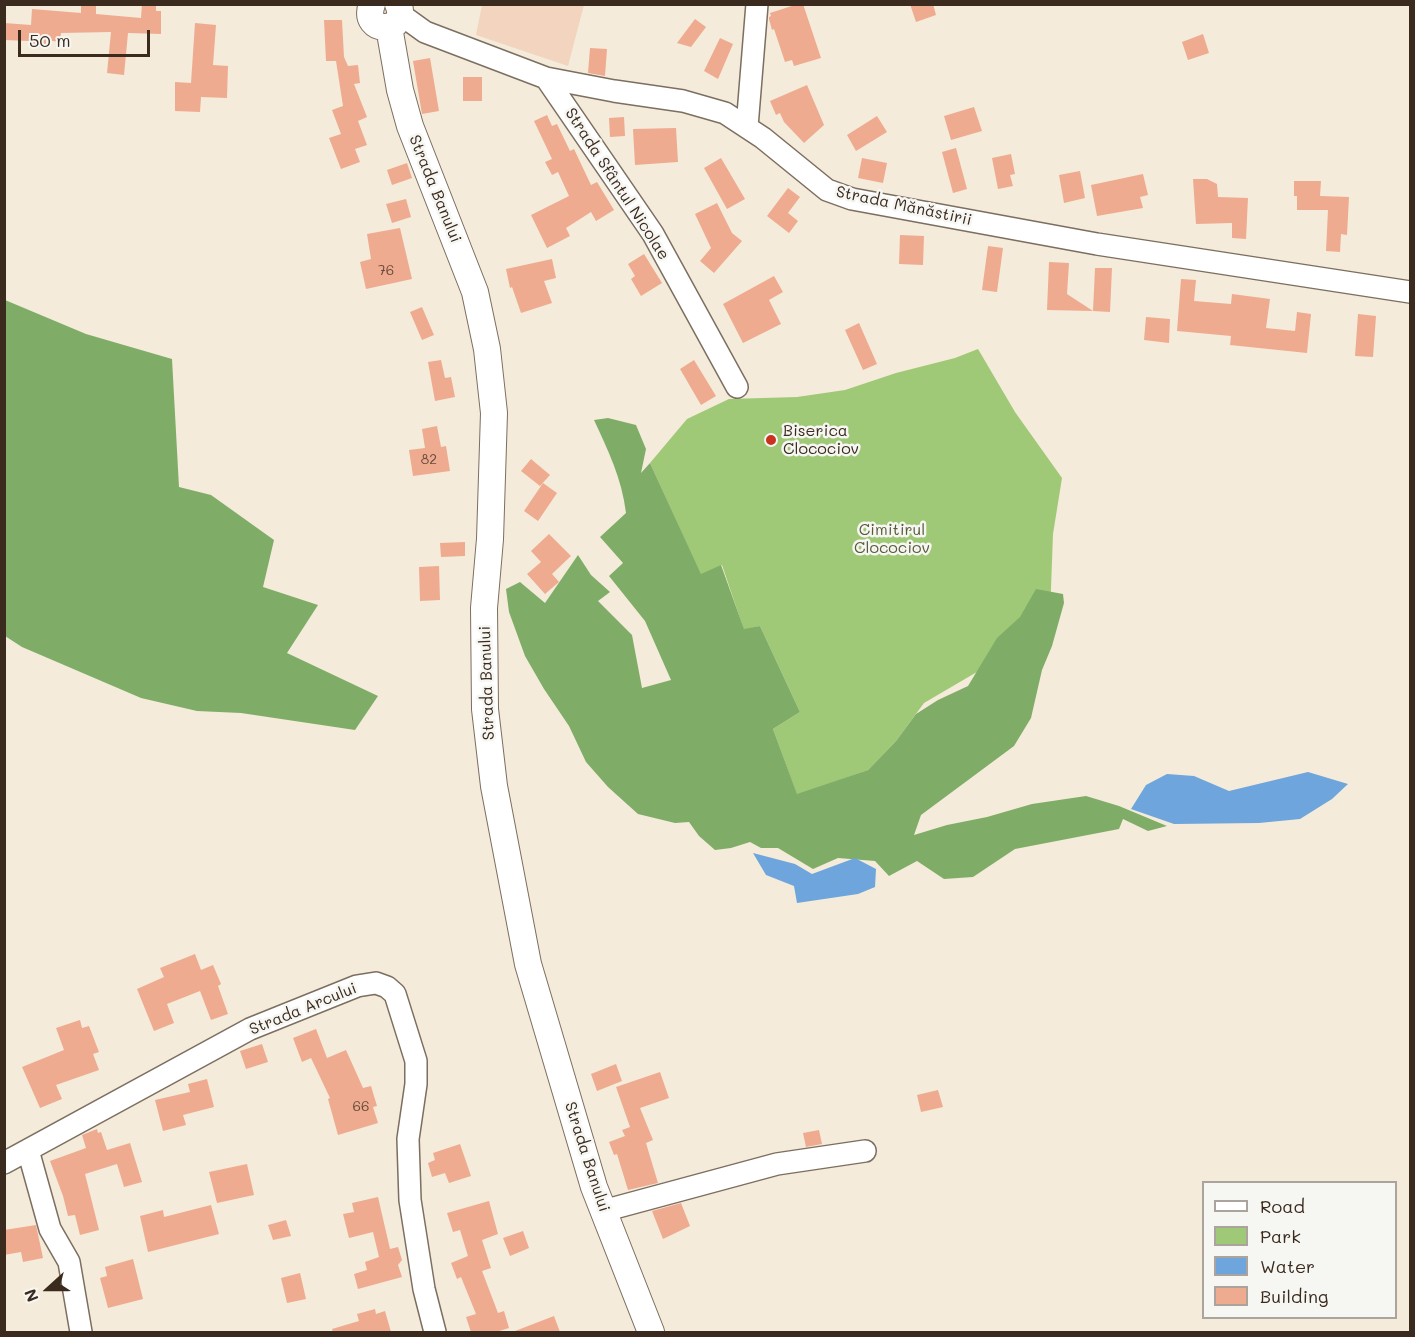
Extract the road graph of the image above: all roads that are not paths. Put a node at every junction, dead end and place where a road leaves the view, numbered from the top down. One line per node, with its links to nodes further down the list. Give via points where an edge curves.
1 (757, 4): 5 (street)
2 (371, 5): 3 (street, via 370,14 379,26)
3 (396, 15): 4 (street, Strada Mănăstirii, via 425,32); 11 (street, Strada Banului, via 400,90 410,126 475,292 487,349 494,413 484,608 485,709 494,786 528,964)
4 (546, 78): 5 (street, Strada Mănăstirii, via 683,101 724,113); 7 (street, Strada Sfântul Nicolae, via 653,234)
5 (747, 127): 6 (street, Strada Mănăstirii, via 827,190 852,199 1097,244)
6 (1410, 292)
7 (737, 387)
8 (27, 1150): 10 (street, Strada Arcului); 12 (street, via 50,1229 69,1262); 13 (street, Strada Arcului, via 250,1029 357,986 376,983 387,987 399,1004 416,1061 408,1139 410,1200)
9 (865, 1151): 11 (street, via 777,1164)
10 (4, 1163)
11 (603, 1211): 14 (street, Strada Banului)
12 (81, 1332)
13 (435, 1332)
14 (651, 1332)

